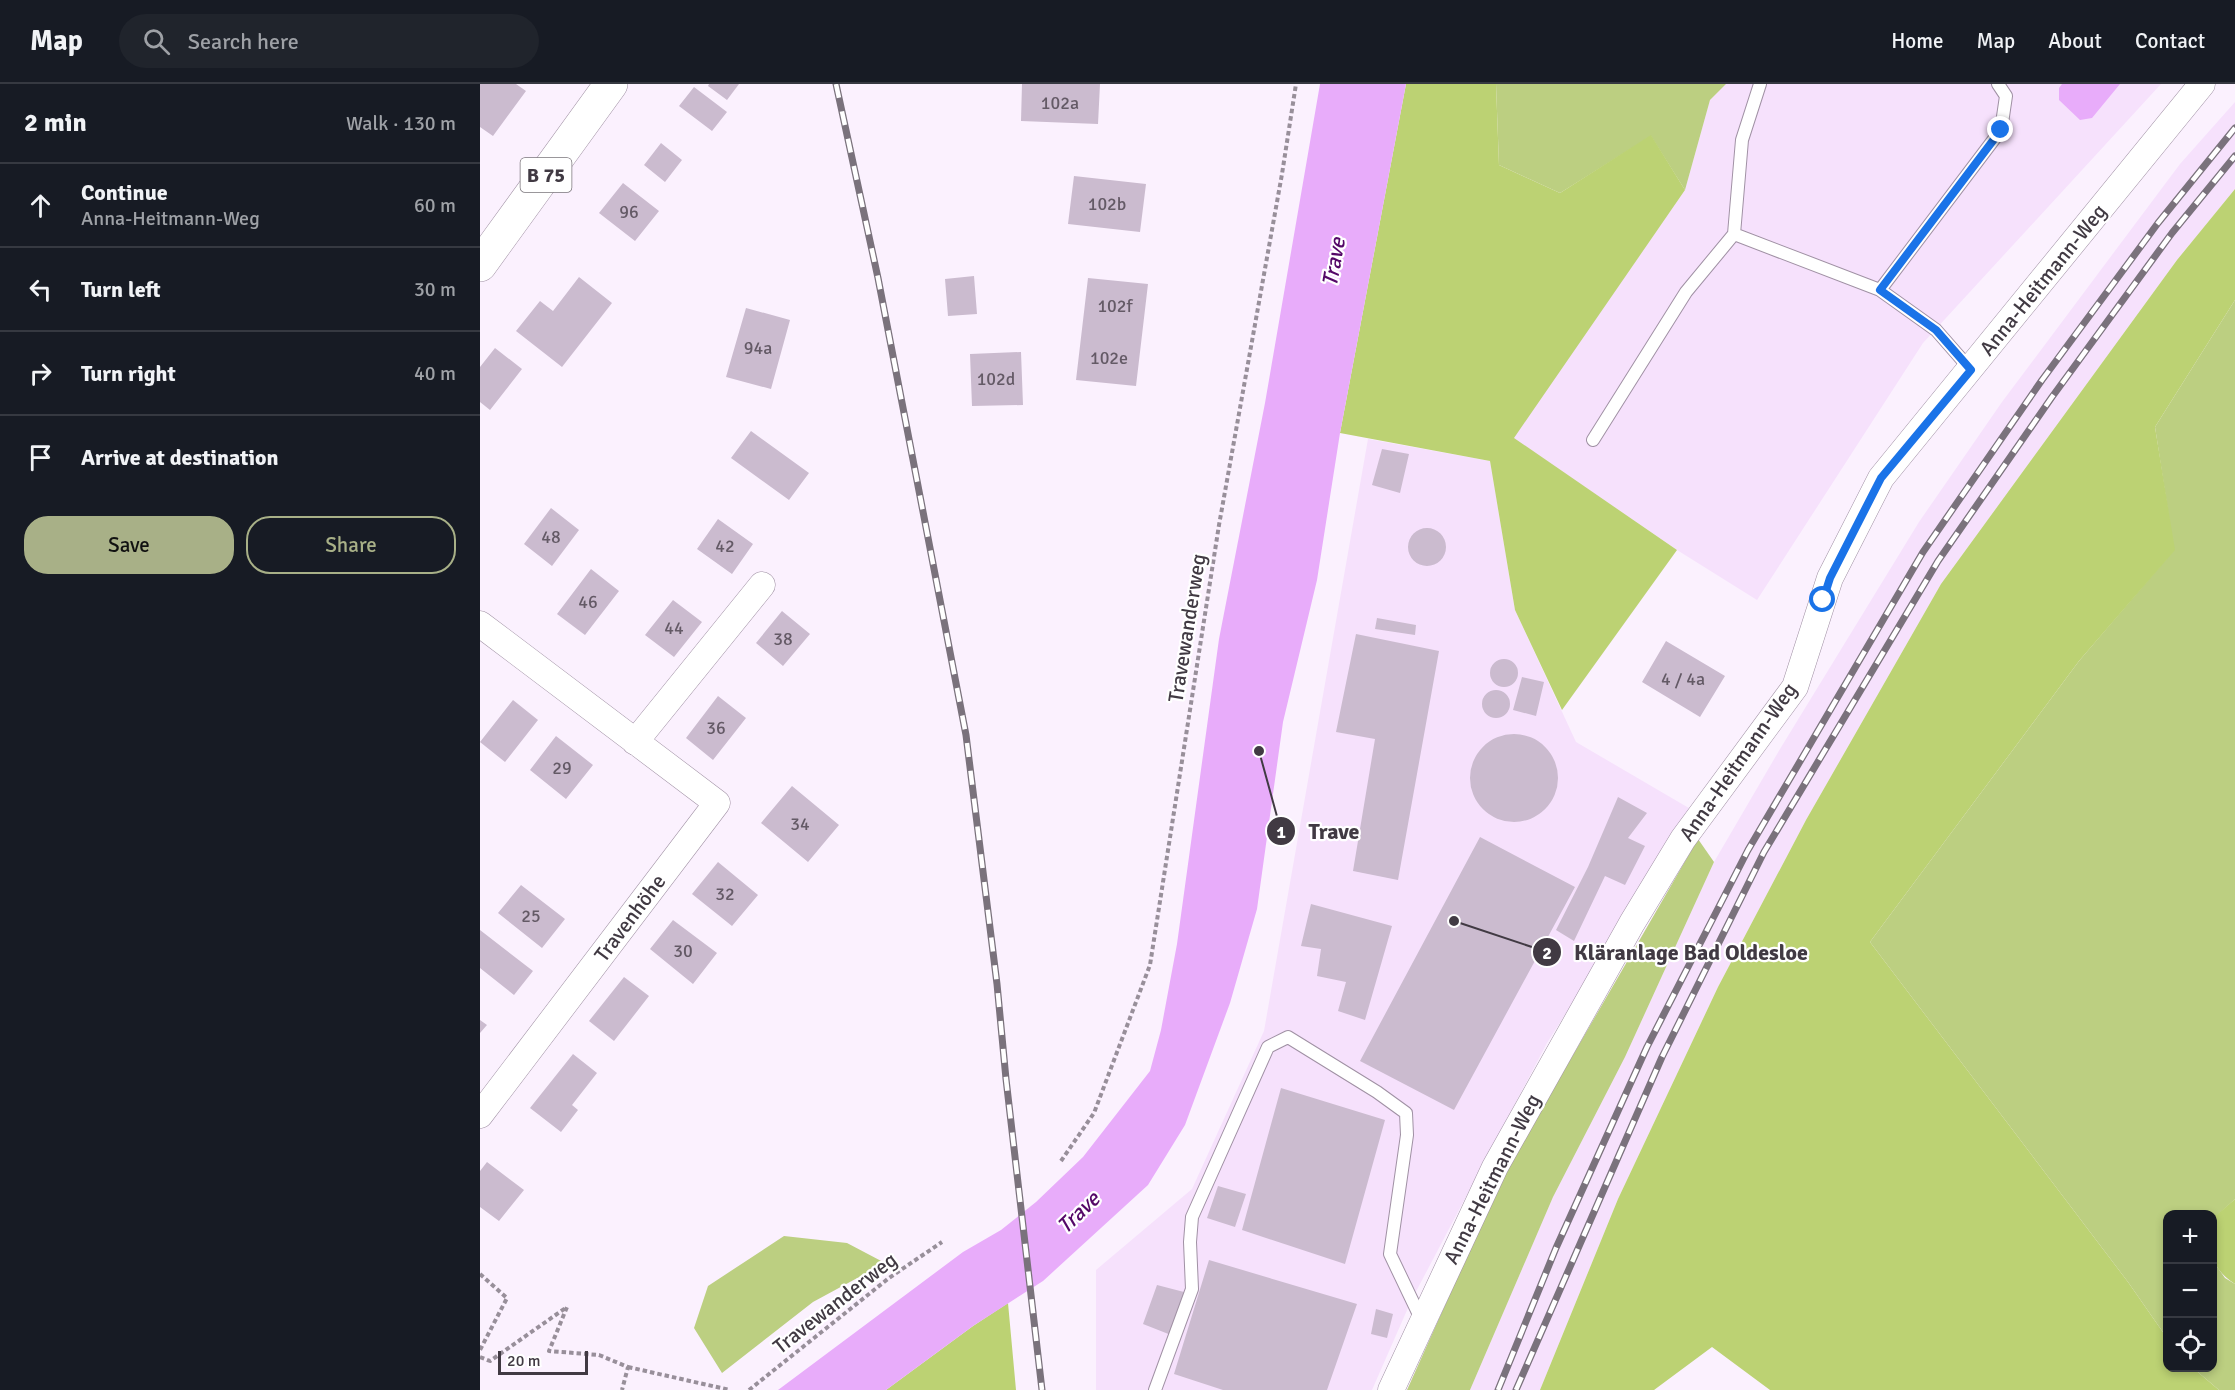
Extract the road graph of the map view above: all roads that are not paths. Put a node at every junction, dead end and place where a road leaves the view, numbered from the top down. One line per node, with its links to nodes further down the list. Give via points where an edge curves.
1 (611, 84): 6 (main road, B 75)
2 (1760, 84): 5 (lane, via 1742,140)
3 (1998, 84): 7 (lane, via 2006,96 2001,130)
4 (2202, 84): 8 (street, Anna-Heitmann-Weg)
5 (1734, 234): 7 (lane); 9 (lane, via 1686,292)
6 (480, 265)
7 (1880, 290): 8 (lane, via 1936,330)
8 (1971, 370): 14 (street, Anna-Heitmann-Weg, via 1881,478 1830,578 1795,687 1683,839 1632,922 1495,1167)
9 (1593, 441)
10 (762, 585): 12 (street)
11 (480, 624): 12 (street, Travenhöhe)
12 (635, 742): 13 (street, Travenhöhe, via 717,803)
13 (480, 1115)
14 (1422, 1321): 15 (lane, via 1390,1254 1407,1135 1406,1113 1288,1037 1268,1047 1192,1217 1192,1289); 16 (street, Anna-Heitmann-Weg)
15 (1155, 1390)
16 (1391, 1390)

